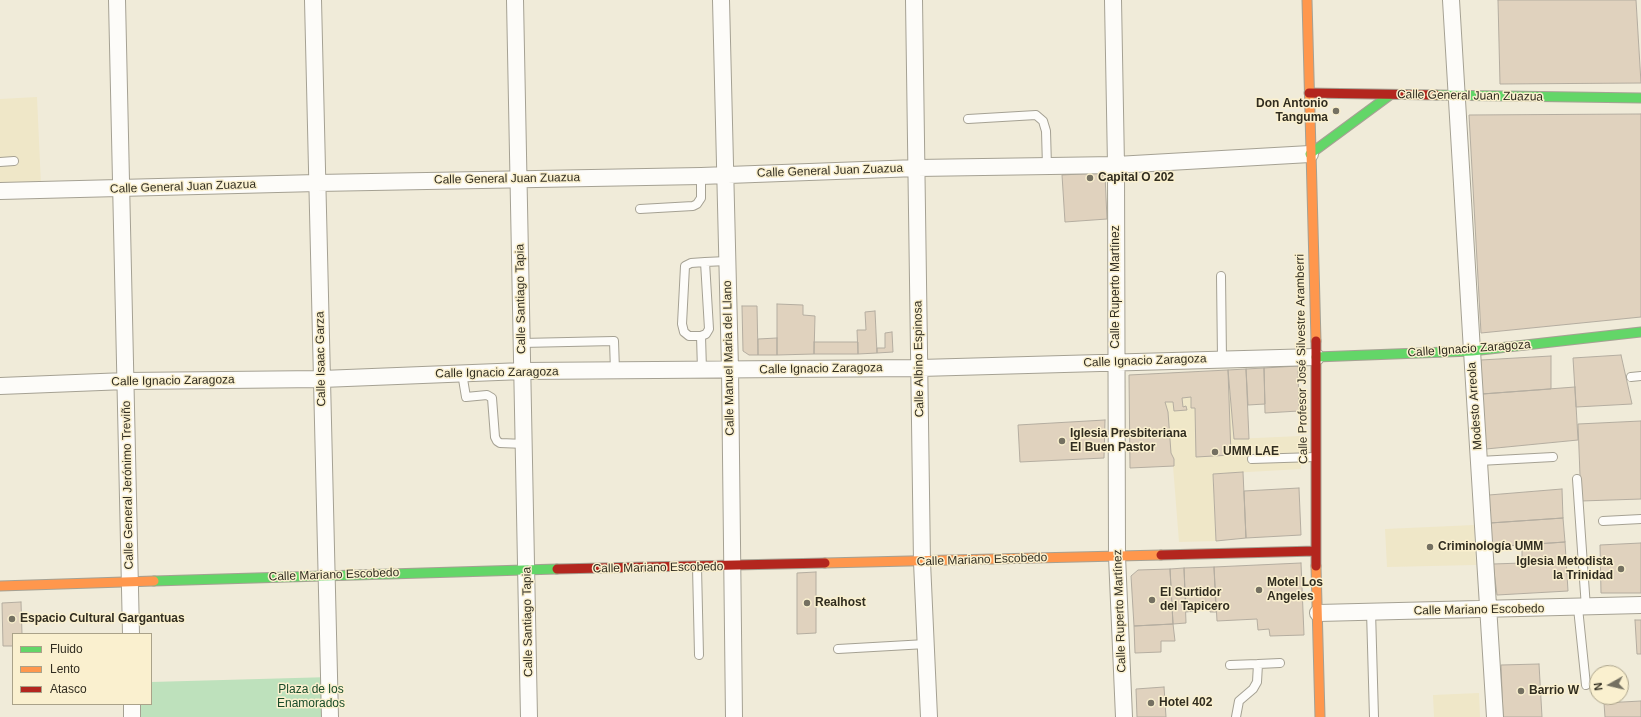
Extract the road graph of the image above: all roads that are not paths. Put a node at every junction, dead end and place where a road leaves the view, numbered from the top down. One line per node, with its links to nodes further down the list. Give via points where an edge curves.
1 (117, 0): 24 (street, Calle General Jerónimo Treviño)
2 (313, 0): 23 (street, Calle Isaac Garza)
3 (515, 0): 22 (street, Calle Santiago Tapia)
4 (721, 0): 20 (street, Calle Manuel Maria del Llano)
5 (914, 0): 19 (street, Calle Albino Espinosa)
6 (1113, 0): 17 (street, Calle Ruperto Martínez)
7 (1307, 0): 9 (main road, Calle Profesor José Silvestre Aramberri)
8 (1451, 0): 11 (street, Modesto Arreola)
9 (1309, 93): 10 (main road); 14 (main road, Calle Profesor José Silvestre Aramberri)
10 (1390, 95): 11 (main road, Calle General Juan Zuazua); 14 (main road, Calle General Juan Zuazua)
11 (1456, 96): 12 (main road, Calle General Juan Zuazua); 33 (street, Modesto Arreola)
12 (1641, 98)
13 (968, 119): 18 (lane, via 1036,116 1043,121 1046,131)
14 (1310, 154): 17 (street, Calle General Juan Zuazua); 34 (main road, Calle Profesor José Silvestre Aramberri)
15 (14, 161): 16 (lane)
16 (0, 162)
17 (1116, 165): 18 (street, Calle General Juan Zuazua); 36 (street, Calle Ruperto Martínez)
18 (1048, 167): 19 (street, Calle General Juan Zuazua)
19 (917, 168): 20 (street, Calle General Juan Zuazua); 37 (street, Calle Albino Espinosa)
20 (726, 175): 21 (street, Calle General Juan Zuazua); 27 (street, Calle Manuel Maria del Llano)
21 (701, 176): 22 (street, Calle General Juan Zuazua); 26 (lane, via 701,198 697,204)
22 (519, 179): 23 (street, Calle General Juan Zuazua); 32 (street, Calle Santiago Tapia)
23 (317, 183): 24 (street, Calle General Juan Zuazua); 45 (street, Calle Isaac Garza)
24 (122, 189): 25 (street, Calle General Juan Zuazua); 46 (street, Calle General Jerónimo Treviño)
25 (0, 191)
26 (640, 209)
27 (727, 261): 28 (lane); 38 (street, Calle Manuel Maria del Llano)
28 (705, 262): 31 (lane, via 709,326 708,332); 31 (lane, via 688,264 684,271 683,330 689,336)
29 (1221, 276): 35 (lane)
30 (1641, 332): 33 (main road, Calle Ignacio Zaragoza)
31 (701, 336): 39 (lane)
32 (522, 343): 40 (street, Calle Santiago Tapia); 41 (lane, via 614,341)
33 (1472, 351): 34 (main road, Calle Ignacio Zaragoza); 52 (street, Modesto Arreola)
34 (1316, 357): 35 (street, Calle Ignacio Zaragoza); 49 (main road, Calle Profesor José Silvestre Aramberri)
35 (1222, 359): 36 (street, Calle Ignacio Zaragoza)
36 (1116, 362): 37 (street, Calle Ignacio Zaragoza); 57 (street, Calle Ruperto Martínez)
37 (920, 368): 38 (street, Calle Ignacio Zaragoza); 58 (street, Calle Albino Espinosa)
38 (730, 369): 39 (street, Calle Ignacio Zaragoza); 59 (street, Calle Manuel Maria del Llano)
39 (702, 370): 41 (street, Calle Ignacio Zaragoza)
40 (523, 371): 41 (street, Calle Ignacio Zaragoza); 42 (street, Calle Ignacio Zaragoza); 48 (street, Calle Santiago Tapia)
41 (615, 371)
42 (462, 374): 45 (street, Calle Ignacio Zaragoza); 48 (lane, via 466,397 487,394 492,398 497,440 500,443)
43 (1631, 376): 44 (lane)
44 (1641, 376)
45 (322, 379): 46 (street, Calle Ignacio Zaragoza); 62 (street, Calle Isaac Garza)
46 (126, 381): 47 (street, Calle Ignacio Zaragoza); 63 (street, Calle General Jerónimo Treviño)
47 (0, 386)
48 (524, 444): 61 (street, Calle Santiago Tapia)
49 (1315, 457): 51 (lane); 56 (main road, Calle Profesor José Silvestre Aramberri)
50 (1553, 458): 52 (lane)
51 (1252, 459)
52 (1479, 461): 67 (street, Modesto Arreola)
53 (1577, 480): 66 (lane)
54 (1641, 519): 55 (lane)
55 (1603, 521)
56 (1316, 551): 57 (main road, Calle Mariano Escobedo); 69 (main road, Calle Profesor José Silvestre Aramberri)
57 (1117, 556): 58 (main road, Calle Mariano Escobedo); 84 (street, Calle Ruperto Martínez)
58 (922, 562): 59 (main road, Calle Mariano Escobedo); 71 (street, Calle Albino Espinosa)
59 (732, 566): 60 (main road, Calle Mariano Escobedo); 82 (street, Calle Manuel Maria del Llano)
60 (697, 567): 61 (main road, Calle Mariano Escobedo); 73 (lane)
61 (527, 570): 62 (main road, Calle Mariano Escobedo); 81 (street, Calle Santiago Tapia)
62 (327, 575): 63 (main road, Calle Mariano Escobedo); 80 (street, Calle Isaac Garza)
63 (130, 583): 64 (main road, Calle Mariano Escobedo); 70 (street, Calle General Jerónimo Treviño)
64 (0, 586)
65 (1641, 606): 66 (street, Calle Mariano Escobedo)
66 (1582, 608): 67 (street, Calle Mariano Escobedo); 77 (lane)
67 (1489, 610): 68 (street, Calle Mariano Escobedo); 88 (street, Modesto Arreola)
68 (1371, 611): 69 (street, Calle Mariano Escobedo); 87 (lane)
69 (1318, 613): 86 (main road, Calle Profesor José Silvestre Aramberri)
70 (131, 633)
71 (926, 644): 72 (lane); 83 (street, Calle Albino Espinosa)
72 (838, 649)
73 (699, 654)
74 (1280, 663): 75 (lane)
75 (1258, 664): 76 (lane); 85 (lane, via 1257,682 1239,701)
76 (1230, 665)
77 (1586, 685)
78 (132, 705): 79 (street)
79 (132, 717)
80 (330, 717)
81 (529, 717)
82 (734, 717)
83 (929, 717)
84 (1124, 717)
85 (1236, 717)
86 (1320, 717)
87 (1374, 717)
88 (1495, 717)

